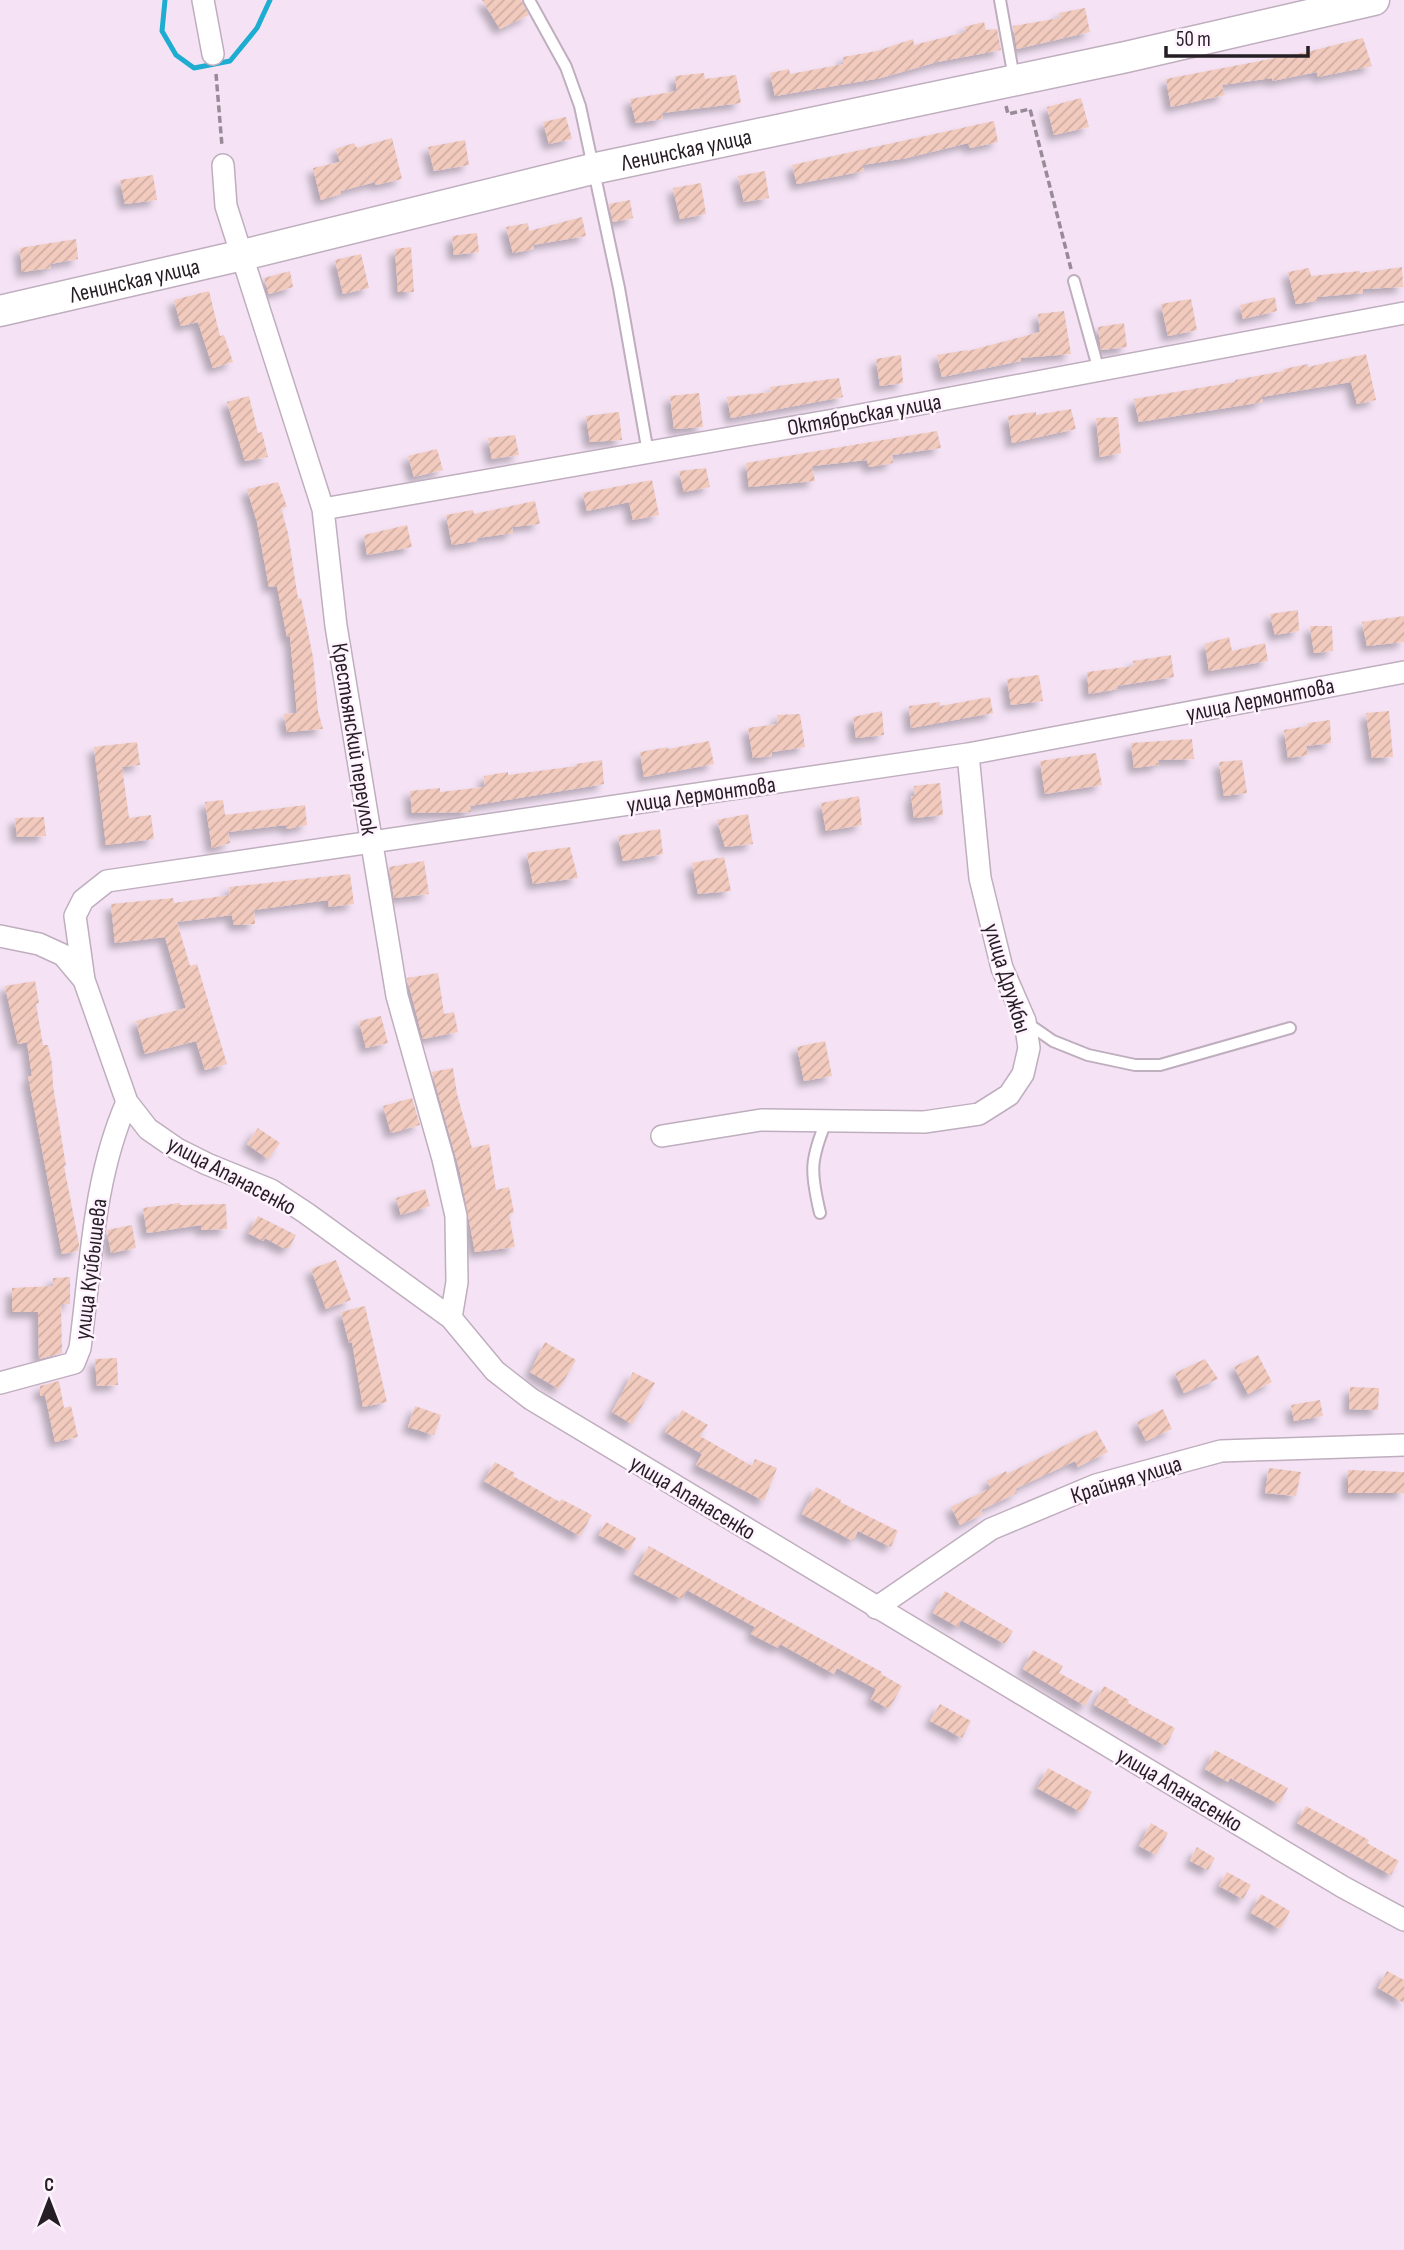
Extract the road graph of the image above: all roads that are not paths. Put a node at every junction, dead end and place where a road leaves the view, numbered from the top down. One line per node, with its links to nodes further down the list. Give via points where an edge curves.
1 (203, 0): 5 (street)
2 (529, 0): 8 (lane, via 566,67 580,106)
3 (1000, 0): 6 (lane)
4 (1374, 0): 6 (street, Ленинская улица)
5 (213, 54)
6 (1007, 82): 8 (street, Ленинская улица)
7 (223, 165): 9 (street, Крестьянский переулок, via 226,206)
8 (592, 169): 9 (street, Ленинская улица); 14 (lane)
9 (243, 255): 11 (street, Ленинская улица); 15 (street, Крестьянский переулок)
10 (1074, 281): 13 (lane)
11 (0, 311)
12 (1404, 313): 13 (street, Октябрьская улица)
13 (1099, 370): 14 (street, Октябрьская улица)
14 (648, 453): 15 (street, Октябрьская улица)
15 (323, 509): 18 (street, Крестьянский переулок, via 336,626)
16 (1404, 672): 17 (street, улица Лермонтова)
17 (968, 754): 18 (street, улица Лермонтова); 21 (street, улица Дружбы, via 980,878 1002,968)
18 (372, 843): 20 (street, улица Лермонтова, via 107,881 83,900 75,916); 27 (street, Крестьянский переулок, via 397,996 456,1216 457,1282)
19 (0, 936): 20 (street, via 39,944 63,955)
20 (85, 980): 23 (street, улица Апанасенко)
21 (1025, 1021): 22 (lane, via 1053,1041 1088,1055 1135,1065 1160,1065); 24 (street, улица Дружбы, via 1029,1048 1023,1074 1009,1095 979,1114 923,1122)
22 (1290, 1028)
23 (127, 1102): 27 (street, улица Апанасенко, via 148,1129 177,1149 271,1190); 28 (street, улица Куйбышева, via 103,1172 80,1348 74,1363)
24 (827, 1119): 25 (street, улица Дружбы, via 761,1120); 26 (lane, via 816,1144 811,1176)
25 (662, 1136)
26 (820, 1213)
27 (451, 1318): 30 (street, улица Апанасенко, via 495,1371 531,1399)
28 (0, 1383)
29 (1404, 1445): 30 (street, Крайняя улица, via 1221,1451 1096,1485 991,1529)
30 (876, 1608): 31 (street, улица Апанасенко)
31 (1404, 1920)

